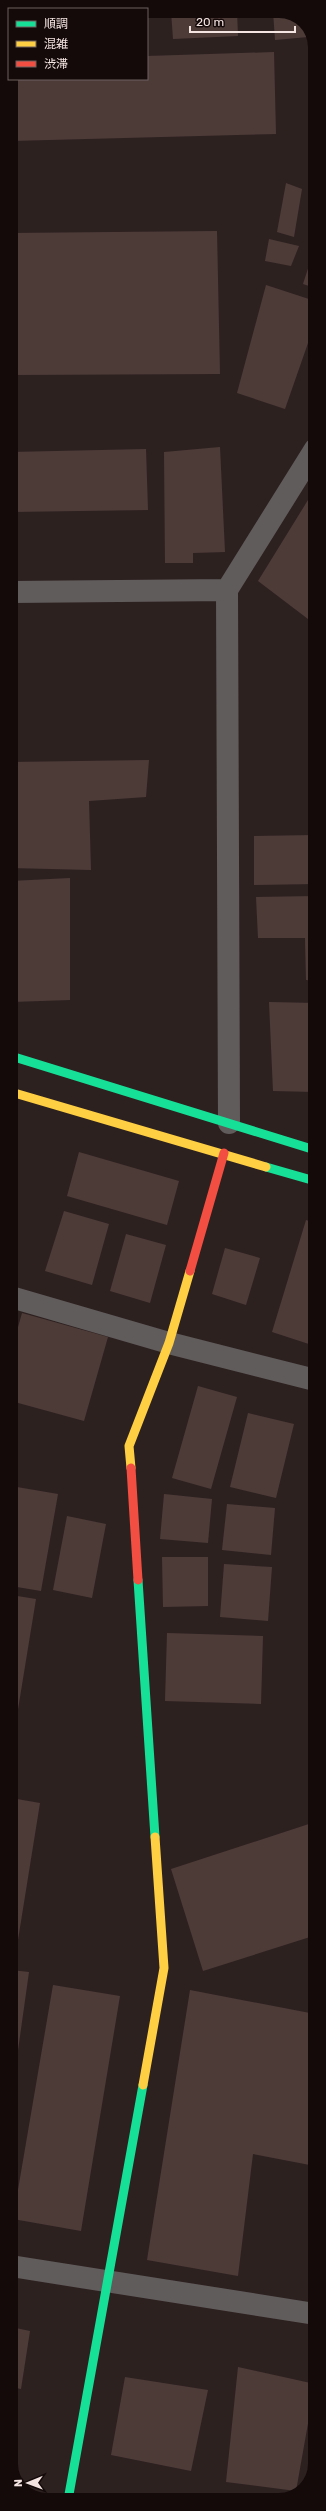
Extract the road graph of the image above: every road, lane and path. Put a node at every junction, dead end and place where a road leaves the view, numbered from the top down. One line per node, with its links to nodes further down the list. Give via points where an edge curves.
1 (308, 460): 2 (street)
2 (227, 590): 3 (street); 6 (street)
3 (18, 592)
4 (18, 1058): 6 (street)
5 (18, 1094): 8 (street)
6 (229, 1123): 7 (street)
7 (308, 1148)
8 (224, 1153): 9 (street); 11 (street)
9 (308, 1179)
10 (18, 1298): 11 (street)
11 (169, 1343): 12 (street); 14 (street, via 129,1446 164,1968)
12 (308, 1378)
13 (18, 2267): 14 (street)
14 (108, 2282): 15 (street); 16 (street)
15 (308, 2313)
16 (69, 2493)

